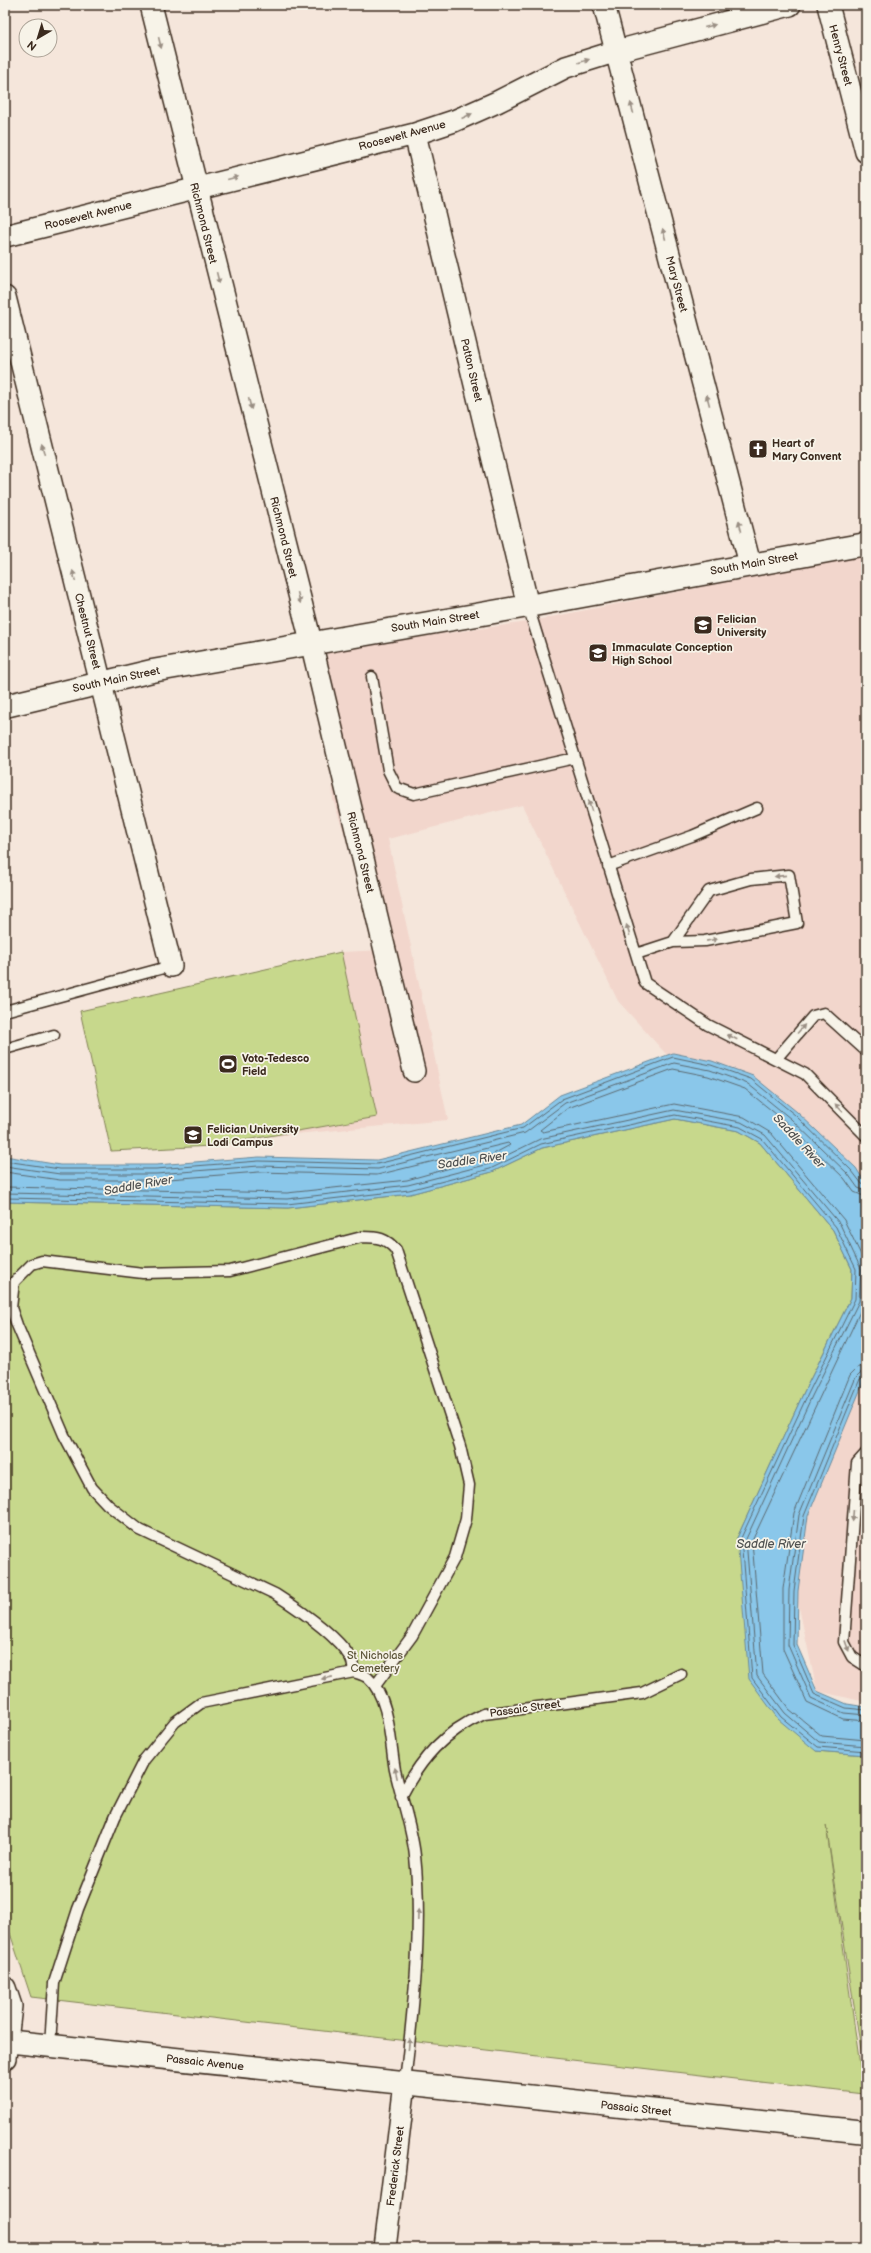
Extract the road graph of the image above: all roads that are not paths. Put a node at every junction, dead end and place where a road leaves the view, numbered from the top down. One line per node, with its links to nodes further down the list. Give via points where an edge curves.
1 (151, 5): 8 (street, Richmond Street, one-way to 8)
2 (604, 5): 5 (street, Mary Street)
3 (790, 5): 5 (street, Roosevelt Avenue, one-way to 3)
4 (828, 5): 7 (street, Henry Street)
5 (617, 51): 6 (street, Roosevelt Avenue, one-way to 5, via 454,121 497,102 566,67); 12 (street, Mary Street, one-way to 5)
6 (415, 134): 8 (street, Roosevelt Avenue, one-way to 6); 13 (street, Patton Street)
7 (866, 152)
8 (195, 188): 9 (street, Roosevelt Avenue); 14 (street, Richmond Street, one-way to 14)
9 (5, 236)
10 (5, 297): 16 (street, Chestnut Street, one-way to 10)
11 (866, 544): 12 (street, South Main Street)
12 (750, 564): 13 (street, South Main Street)
13 (528, 606): 14 (street, South Main Street); 18 (lane)
14 (311, 642): 16 (street, South Main Street); 29 (street, Richmond Street)
15 (372, 677): 18 (lane, via 388,770 397,788 414,794)
16 (101, 681): 17 (street, South Main Street); 23 (street, Chestnut Street)
17 (5, 706)
18 (575, 758): 20 (lane, one-way to 18)
19 (757, 808): 20 (lane, via 692,836)
20 (608, 866): 22 (lane, one-way to 20)
21 (673, 942): 21 (lane, one-way to 21, via 705,941 797,923 789,875 751,879 709,891); 22 (lane)
22 (636, 954): 28 (lane, one-way to 22, via 708,1024 645,983)
23 (171, 966): 24 (lane)
24 (5, 1011)
25 (54, 1035): 26 (lane)
26 (5, 1049)
27 (866, 1051): 28 (lane, one-way to 27, via 813,1016 824,1014)
28 (776, 1059): 30 (lane, one-way to 28, via 805,1074)
29 (414, 1071)
30 (866, 1136)
31 (866, 1453): 32 (lane, one-way to 32, via 857,1463 844,1642 852,1657)
32 (866, 1666)
33 (354, 1672): 35 (lane, via 367,1677); 35 (lane, via 351,1658 315,1622 293,1605 140,1530 108,1505 92,1488 64,1435 11,1308 14,1282 32,1264 42,1261 60,1262 143,1273 191,1273 230,1271 362,1237 379,1237 388,1241 396,1250 460,1446 469,1485 466,1518 455,1557 412,1636); 38 (lane, one-way to 38, via 201,1703 175,1722 144,1760 115,1818 78,1909 54,1983)
34 (681, 1674): 36 (lane, Passaic Street, via 642,1693 484,1714 445,1736 413,1775)
35 (375, 1686): 36 (lane, one-way to 35, via 383,1701)
36 (402, 1797): 40 (lane, one-way to 36, via 416,1983 418,1902 415,1854)
37 (5, 1988): 39 (street, via 11,2006)
38 (50, 2046): 39 (street, Passaic Avenue); 40 (street, Passaic Avenue)
39 (6, 2047)
40 (405, 2083): 41 (street, Passaic Street); 42 (street, Frederick Street)
41 (866, 2132)
42 (385, 2248)

